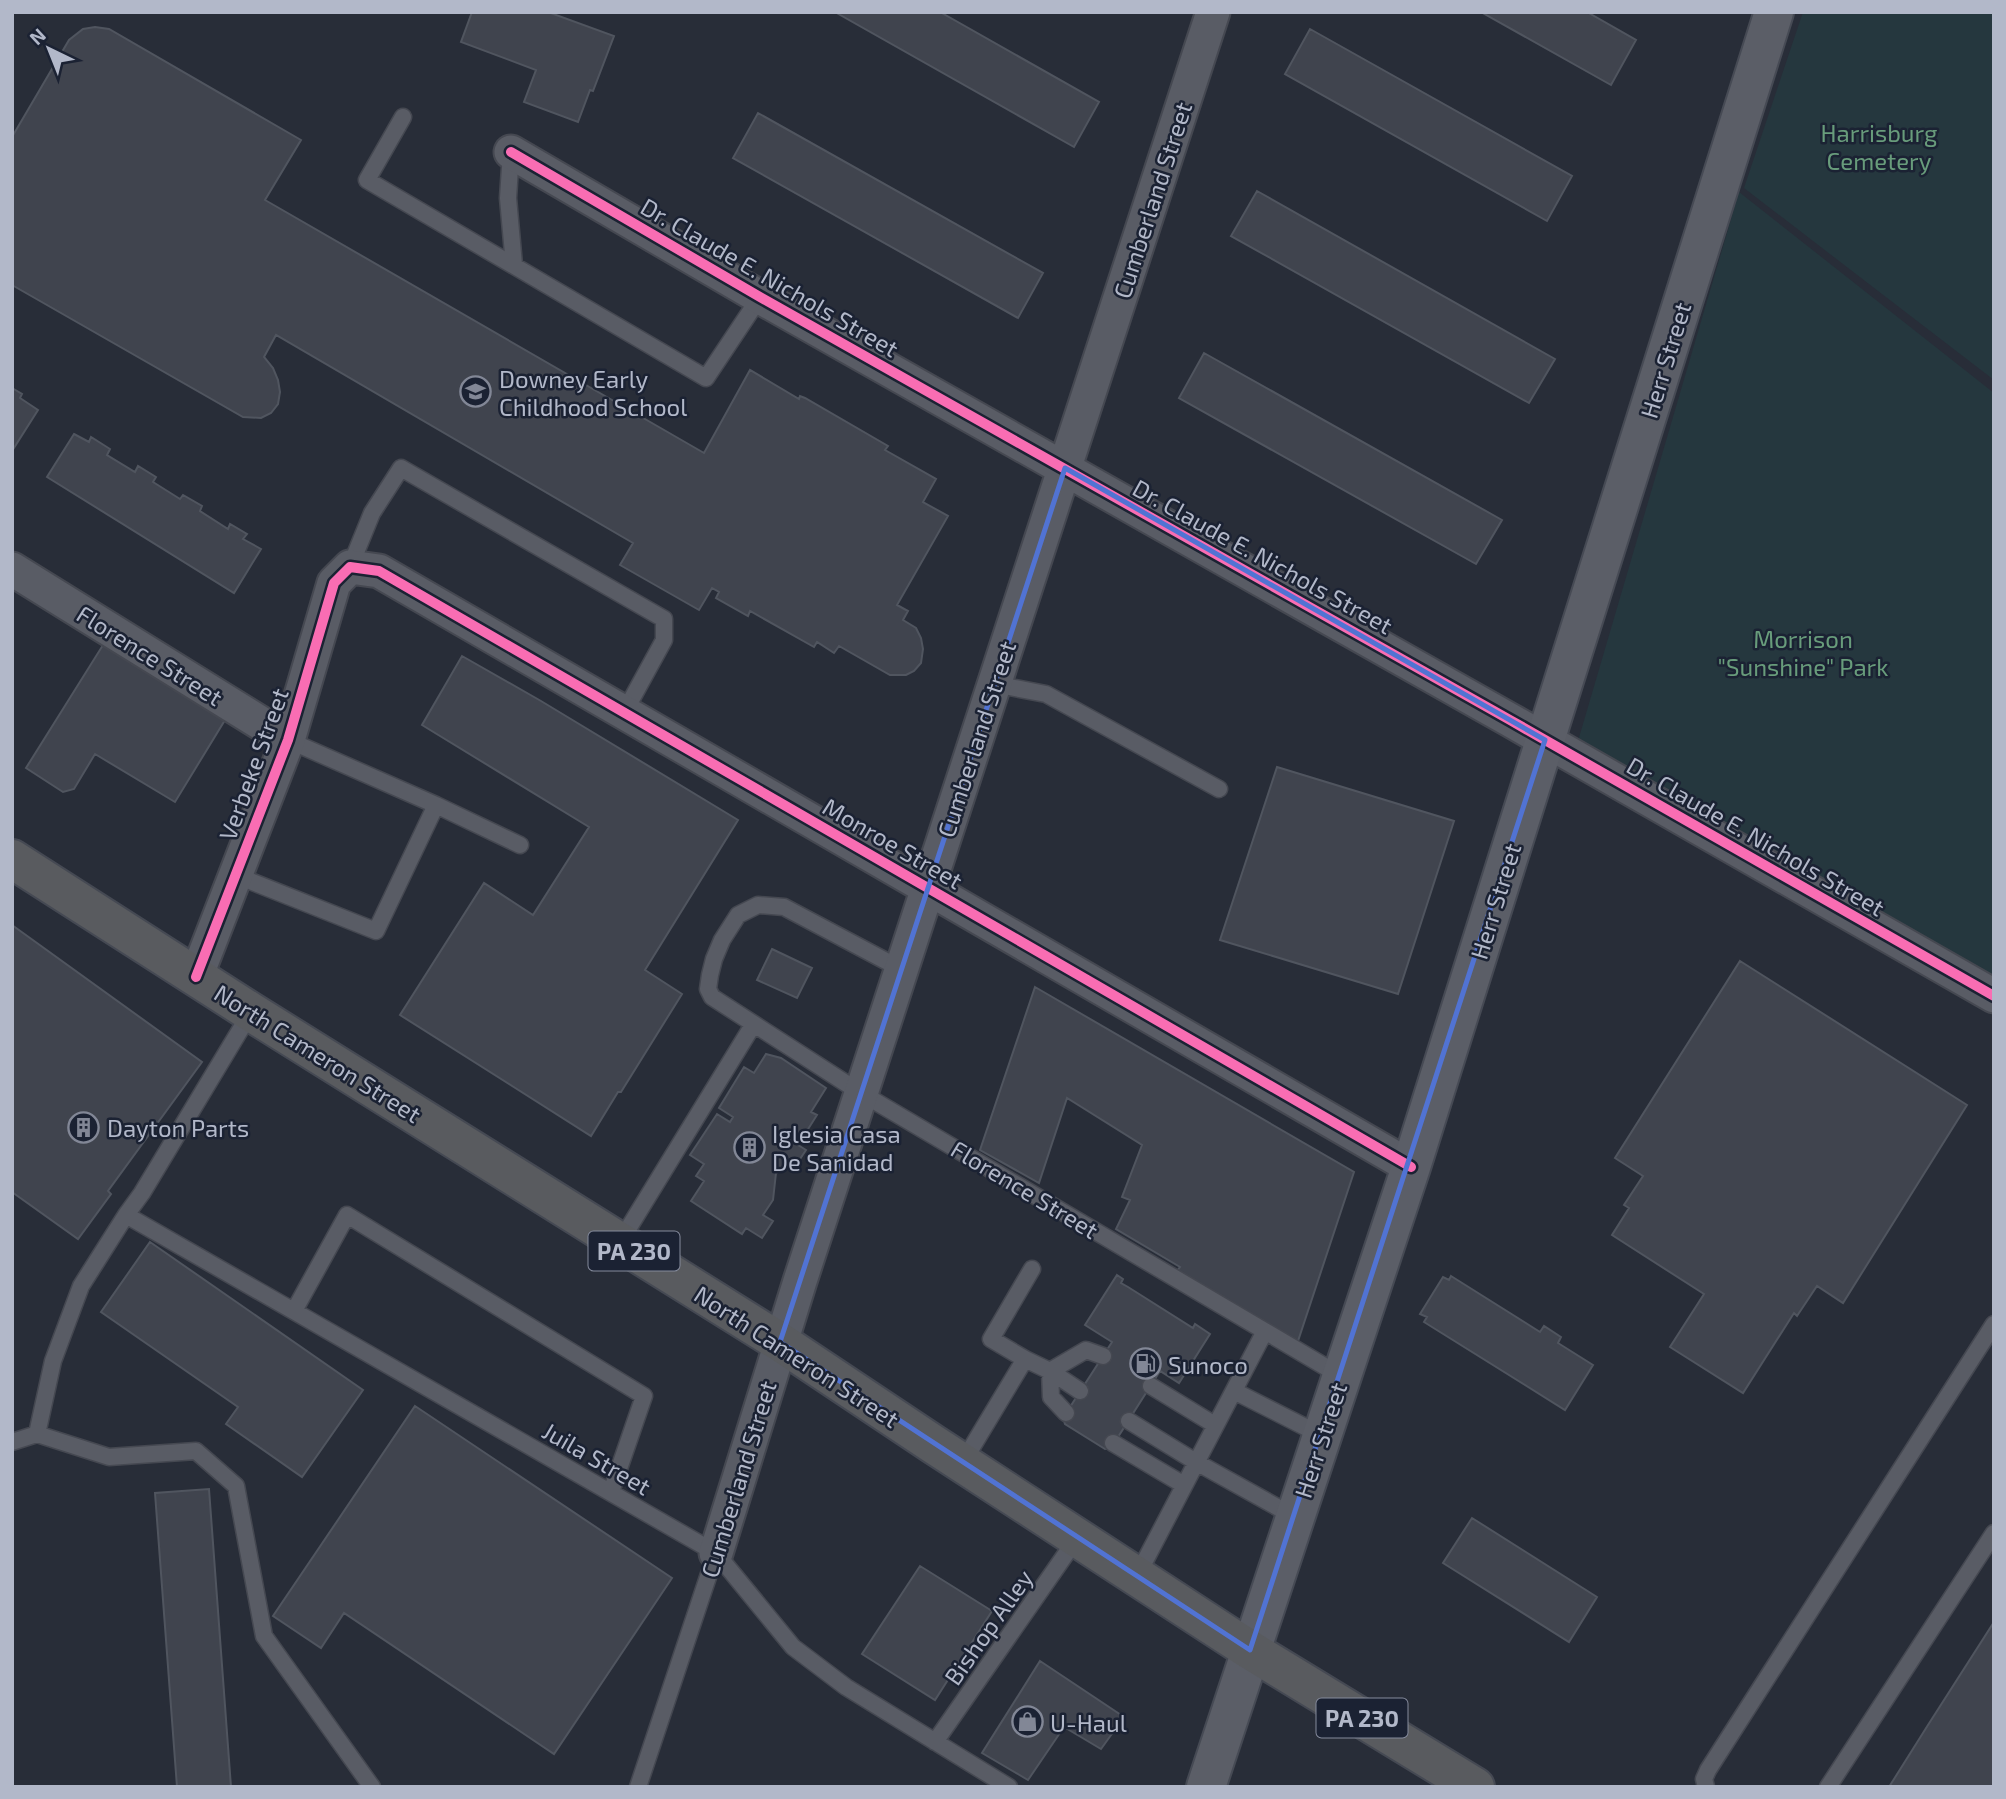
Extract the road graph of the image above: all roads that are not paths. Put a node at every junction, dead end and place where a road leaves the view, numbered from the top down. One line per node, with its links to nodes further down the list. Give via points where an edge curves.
1 (1213, 12): 7 (street, Cumberland Street)
2 (1774, 12): 13 (main road, Herr Street)
3 (403, 117): 5 (lane, via 367,180)
4 (512, 152): 5 (lane, via 508,198); 6 (street, Dr. Claude E. Nichols Street)
5 (514, 265): 6 (lane, via 706,378)
6 (760, 297): 7 (street, Dr. Claude E. Nichols Street)
7 (1065, 468): 10 (street, Cumberland Street); 13 (street, Dr. Claude E. Nichols Street)
8 (350, 568): 11 (street, Monroe Street, via 379,571); 11 (lane, via 372,513 401,468 664,620 664,640); 12 (street, Verbeke Street, via 334,583)
9 (12, 569): 12 (street, Florence Street)
10 (994, 684): 14 (lane, via 1046,694); 19 (street, Cumberland Street)
11 (624, 713): 19 (street, Monroe Street)
12 (288, 740): 15 (lane); 18 (street, Verbeke Street)
13 (1545, 740): 22 (street, Dr. Claude E. Nichols Street); 26 (main road, Herr Street)
14 (1219, 789)
15 (436, 805): 16 (lane); 18 (lane, via 376,931)
16 (520, 845)
17 (12, 859): 21 (highway, North Cameron Street / PA 230)
18 (235, 875): 21 (street, Verbeke Street)
19 (928, 887): 20 (street, Cumberland Street); 26 (street, Monroe Street)
20 (901, 969): 24 (lane, Florence Street, via 784,907 758,905 738,915 722,940 708,989 712,997); 25 (street, Cumberland Street)
21 (196, 977): 23 (highway, North Cameron Street / PA 230)
22 (1994, 996)
23 (251, 1012): 27 (lane); 28 (highway, North Cameron Street / PA 230)
24 (754, 1025): 25 (lane, Florence Street); 28 (lane)
25 (861, 1093): 32 (lane, Florence Street); 33 (street, Cumberland Street)
26 (1411, 1167): 37 (main road, Herr Street)
27 (126, 1215): 30 (lane, Juila Street); 44 (lane, via 81,1286 53,1361)
28 (620, 1242): 33 (highway, North Cameron Street / PA 230)
29 (1032, 1269): 35 (lane, via 991,1339)
30 (294, 1311): 51 (lane, Juila Street); 51 (lane, via 347,1215 644,1396)
31 (1994, 1324): 64 (lane, via 1708,1770)
32 (1265, 1331): 37 (lane, Florence Street); 40 (lane)
33 (780, 1342): 48 (highway, North Cameron Street / PA 230); 55 (street, Cumberland Street)
34 (1103, 1356): 36 (lane, via 1086,1350)
35 (1025, 1359): 36 (lane); 48 (lane)
36 (1050, 1371): 39 (lane); 41 (lane, via 1051,1397)
37 (1341, 1376): 45 (main road, Herr Street)
38 (1151, 1386): 43 (lane)
39 (1080, 1391)
40 (1234, 1391): 43 (lane); 45 (lane)
41 (1066, 1413)
42 (1129, 1421): 49 (lane)
43 (1216, 1425): 49 (lane)
44 (37, 1434): 46 (lane); 59 (lane, via 109,1457 196,1451 236,1486 264,1636)
45 (1321, 1435): 52 (main road, Herr Street)
46 (12, 1442)
47 (1113, 1443): 50 (lane)
48 (963, 1462): 54 (highway, North Cameron Street / PA 230)
49 (1196, 1462): 50 (lane); 52 (lane)
50 (1184, 1485): 56 (lane)
51 (611, 1492): 55 (lane, Juila Street)
52 (1295, 1517): 57 (main road, Herr Street)
53 (1994, 1533): 65 (lane)
54 (1077, 1538): 56 (highway, North Cameron Street / PA 230); 58 (lane, Bishop Alley)
55 (716, 1553): 58 (lane, Juila Street, via 793,1647); 60 (lane, Cumberland Street)
56 (1137, 1576): 57 (highway, North Cameron Street / PA 230)
57 (1250, 1650): 62 (main road, Herr Street); 63 (highway, North Cameron Street / PA 230)
58 (935, 1742): 61 (lane, Juila Street)
59 (372, 1787)
60 (638, 1787)
61 (1009, 1787)
62 (1206, 1787)
63 (1475, 1787)
64 (1706, 1787)
65 (1828, 1787)

